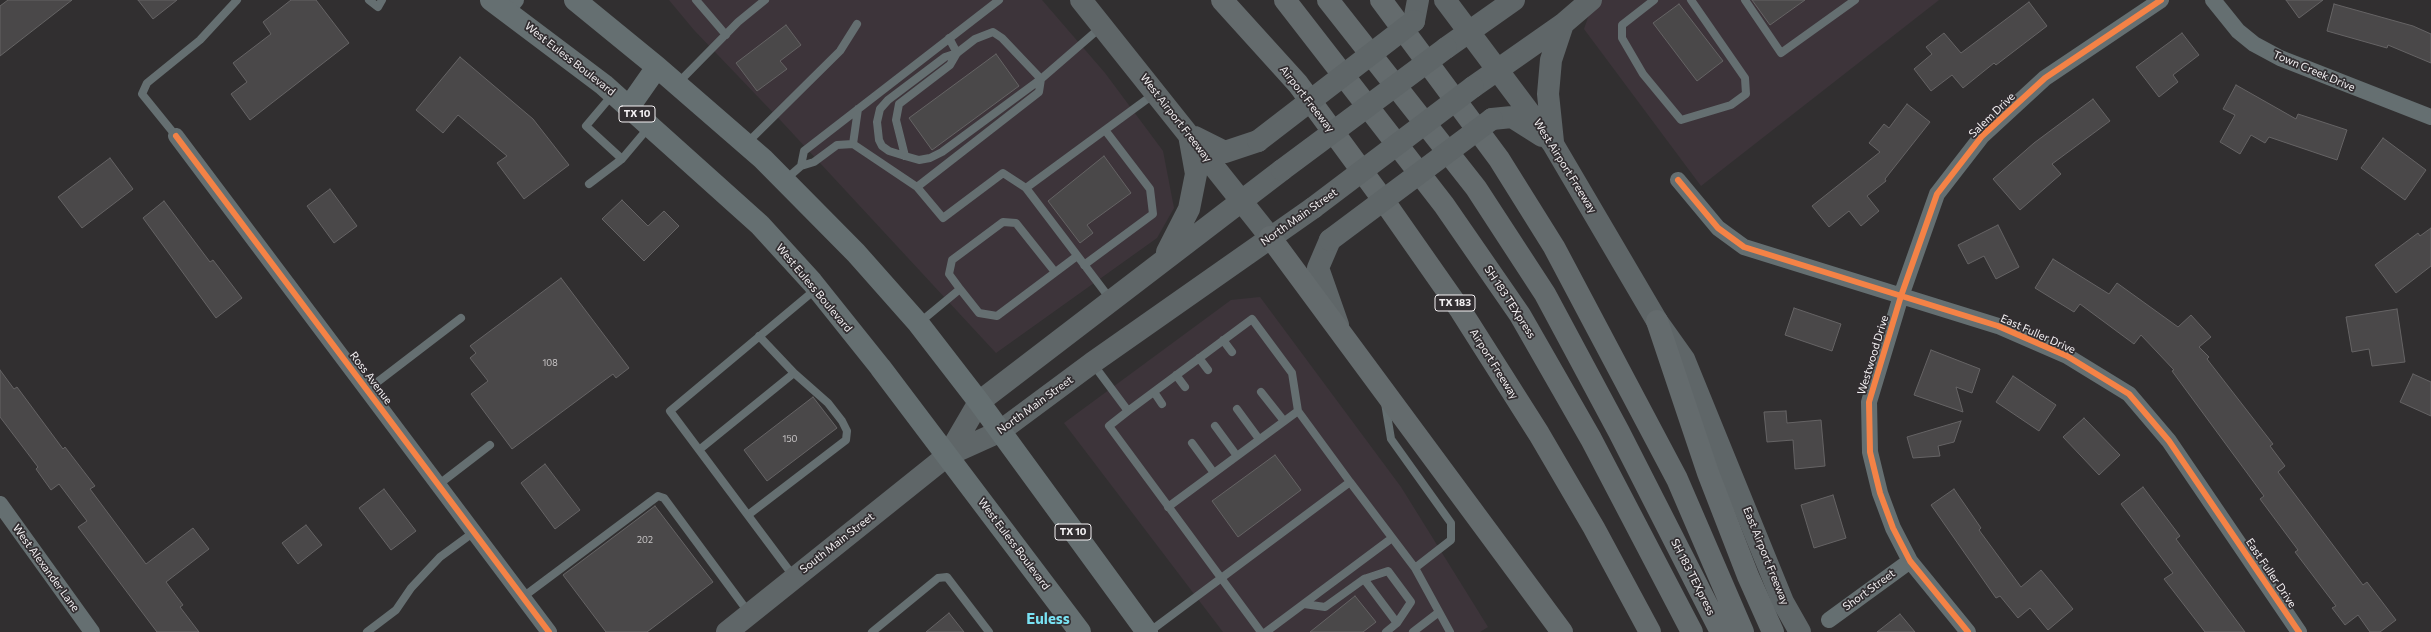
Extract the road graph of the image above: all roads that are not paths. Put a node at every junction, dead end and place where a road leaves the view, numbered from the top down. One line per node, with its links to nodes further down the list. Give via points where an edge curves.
1 (237, 0): 42 (lane, via 200,40 147,83 142,94)
2 (369, 0): 3 (lane, via 378,7)
3 (382, 0)
4 (574, 0): 31 (main road, TX 10)
5 (696, 0): 28 (lane)
6 (765, 0): 28 (lane)
7 (999, 0): 29 (lane)
8 (1081, 0): 26 (main road, West Airport Freeway)
9 (1222, 0): 129 (highway, Airport Freeway / TX 183, via 1298,84 1384,200 1461,311 1539,434 1594,528)
10 (1285, 0): 130 (highway, SH 183 TEXpress, via 1444,205 1520,315 1591,439)
11 (1328, 0): 131 (highway, SH 183 TEXpress, via 1476,188 1545,294)
12 (1381, 0): 132 (highway, via 1499,158 1554,247 1677,479)
13 (1418, 0): 41 (main road, bridge, via 1414,21 1258,141 1225,152)
14 (1445, 0): 27 (main road, West Airport Freeway)
15 (1514, 0): 27 (main road)
16 (1591, 0): 25 (main road, North Main Street)
17 (1654, 0): 18 (lane, via 1622,25 1622,38 1643,74 1681,120 1731,105 1746,94 1745,78)
18 (1691, 0)
19 (1744, 0): 20 (lane, via 1781,53)
20 (1855, 0)
21 (2160, 0): 62 (street, Salem Drive, via 2045,78 1982,136 1937,194)
22 (2214, 0): 38 (street, Town Creek Drive, via 2238,31 2254,44 2280,58)
23 (505, 3): 36 (main road, West Euless Boulevard / TX 10)
24 (857, 24): 43 (lane, via 840,51)
25 (1564, 24): 32 (main road, North Main Street); 45 (main road, via 1551,60 1548,94)
26 (1102, 26): 33 (lane); 35 (main road, West Airport Freeway)
27 (1469, 31): 32 (main road, West Airport Freeway); 54 (main road, bridge)
28 (726, 35): 34 (lane)
29 (949, 38): 30 (lane); 37 (lane)
30 (957, 53): 33 (lane, via 975,39 993,32 1002,38); 46 (lane, via 950,65 900,104 896,120); 46 (lane, via 945,57 888,100 880,109 877,122 882,146)
31 (657, 67): 34 (main road, TX 10); 36 (main road)
32 (1499, 69): 45 (main road, West Airport Freeway); 55 (main road, North Main Street, bridge, via 1313,208)
33 (1041, 79): 46 (lane, via 942,152 919,160); 52 (lane, via 1039,92)
34 (677, 85): 43 (main road, TX 10)
35 (1156, 92): 40 (lane); 41 (main road, West Airport Freeway)
36 (621, 100): 39 (main road, West Euless Boulevard / TX 10); 47 (lane, via 586,126)
37 (858, 109): 44 (lane); 48 (lane, via 804,151)
38 (2431, 117)
39 (650, 126): 47 (lane); 60 (main road, West Euless Boulevard / TX 10, via 760,226)
40 (1105, 130): 53 (lane); 58 (lane, via 1150,189 1153,214)
41 (1189, 134): 54 (main road, West Airport Freeway); 57 (main road, via 1196,174 1190,209)
42 (176, 136): 77 (street, Ross Avenue)
43 (745, 144): 49 (main road, TX 10)
44 (853, 144): 48 (lane, via 837,145 814,162); 52 (lane)
45 (1553, 144): 65 (main road, West Airport Freeway); 67 (main road, bridge, via 1512,117 1492,119 1330,240 1318,268)
46 (905, 156)
47 (622, 159): 51 (lane)
48 (801, 166): 49 (lane)
49 (784, 180): 66 (main road, TX 10, via 856,253)
50 (1678, 180): 62 (street, East Fuller Drive, via 1718,228 1744,247)
51 (589, 184)
52 (917, 187): 53 (lane, via 943,218 1002,173)
53 (1026, 188): 56 (lane)
54 (1242, 200): 55 (main road, West Airport Freeway); 57 (main road)
55 (1270, 237): 67 (highway); 72 (main road, North Main Street)
56 (1077, 256): 58 (lane); 59 (lane)
57 (1161, 262): 63 (main road)
58 (1084, 265): 63 (lane)
59 (1055, 272): 61 (lane, via 997,316 979,313); 61 (lane, via 1016,223 1003,222 952,260 949,274)
60 (817, 289): 68 (lane); 93 (main road, West Euless Boulevard / TX 10)
61 (960, 289): 66 (lane)
62 (1901, 296): 104 (street, Westwood Drive, via 1869,402 1870,452 1880,493 1893,528); 136 (street, East Fuller Drive, via 1998,326 2067,356 2129,394 2169,441)
63 (1111, 300): 81 (main road)
64 (461, 318): 77 (lane)
65 (1657, 321): 98 (main road, West Airport Freeway, via 1684,359); 133 (highway, via 1708,472 1748,576)
66 (918, 323): 81 (main road, TX 10)
67 (1340, 331): 80 (highway)
68 (759, 336): 74 (lane); 92 (lane, via 670,411)
69 (1223, 340): 70 (lane); 71 (lane); 85 (lane, via 1252,319 1292,373)
70 (1232, 352)
71 (1199, 358): 73 (lane); 75 (lane)
72 (1092, 363): 84 (lane); 88 (main road, North Main Street)
73 (1208, 370)
74 (794, 373): 92 (lane); 101 (lane, via 833,409 847,431 846,440)
75 (1176, 375): 76 (lane); 78 (lane)
76 (1185, 387)
77 (367, 390): 97 (street, Ross Avenue)
78 (1154, 392): 82 (lane); 84 (lane)
79 (1261, 392): 86 (lane)
80 (1383, 392): 105 (lane, via 1391,439 1451,523 1451,540); 128 (highway)
81 (979, 402): 88 (main road, TX 10); 93 (main road)
82 (1162, 404)
83 (1237, 409): 89 (lane)
84 (1128, 411): 100 (lane, via 1109,426)
85 (1298, 411): 86 (lane); 96 (lane)
86 (1284, 421): 89 (lane)
87 (1215, 426): 94 (lane)
88 (999, 432): 93 (main road, North Main Street); 122 (main road, TX 10)
89 (1259, 439): 94 (lane)
90 (1192, 443): 95 (lane)
91 (490, 445): 97 (lane)
92 (699, 450): 101 (lane)
93 (948, 455): 106 (main road, South Main Street); 121 (main road, West Euless Boulevard / TX 10)
94 (1237, 456): 95 (lane)
95 (1214, 473): 100 (lane)
96 (1350, 482): 103 (lane); 107 (lane)
97 (438, 485): 102 (street, Ross Avenue)
98 (1743, 501): 134 (main road, East Airport Freeway, via 1783,602)
99 (0, 504): 115 (street, West Alexander Lane)
100 (1168, 507): 107 (lane)
101 (748, 515): 106 (lane)
102 (474, 532): 109 (street, Ross Avenue); 116 (lane, via 440,557 396,610)
103 (1392, 538): 105 (lane); 110 (lane)
104 (1910, 561): 113 (street, Short Street); 135 (street, Westwood Drive)
105 (1415, 568): 111 (lane)
106 (794, 577): 112 (main road, South Main Street)
107 (1221, 578): 122 (lane); 123 (lane)
108 (1364, 579): 110 (lane, via 1325,607); 114 (lane); 114 (lane, via 1388,571 1411,602)
109 (523, 597): 112 (lane, via 658,496 664,498); 117 (street, Ross Avenue)
110 (1304, 604): 124 (lane)
111 (1439, 612): 126 (lane); 127 (lane)
112 (749, 613): 118 (main road, South Main Street)
113 (1829, 620)
114 (1397, 623): 125 (lane)
115 (92, 632)
116 (367, 632)
117 (549, 632)
118 (727, 632)
119 (872, 632): 120 (lane, via 938,578 947,577)
120 (989, 632)
121 (1080, 632)
122 (1148, 632)
123 (1261, 632)
124 (1266, 632)
125 (1386, 632)
126 (1412, 632)
127 (1450, 632)
128 (1562, 632)
129 (1650, 632)
130 (1692, 632)
131 (1721, 632)
132 (1743, 632)
133 (1773, 632)
134 (1800, 632)
135 (1968, 632)
136 (2299, 632)

